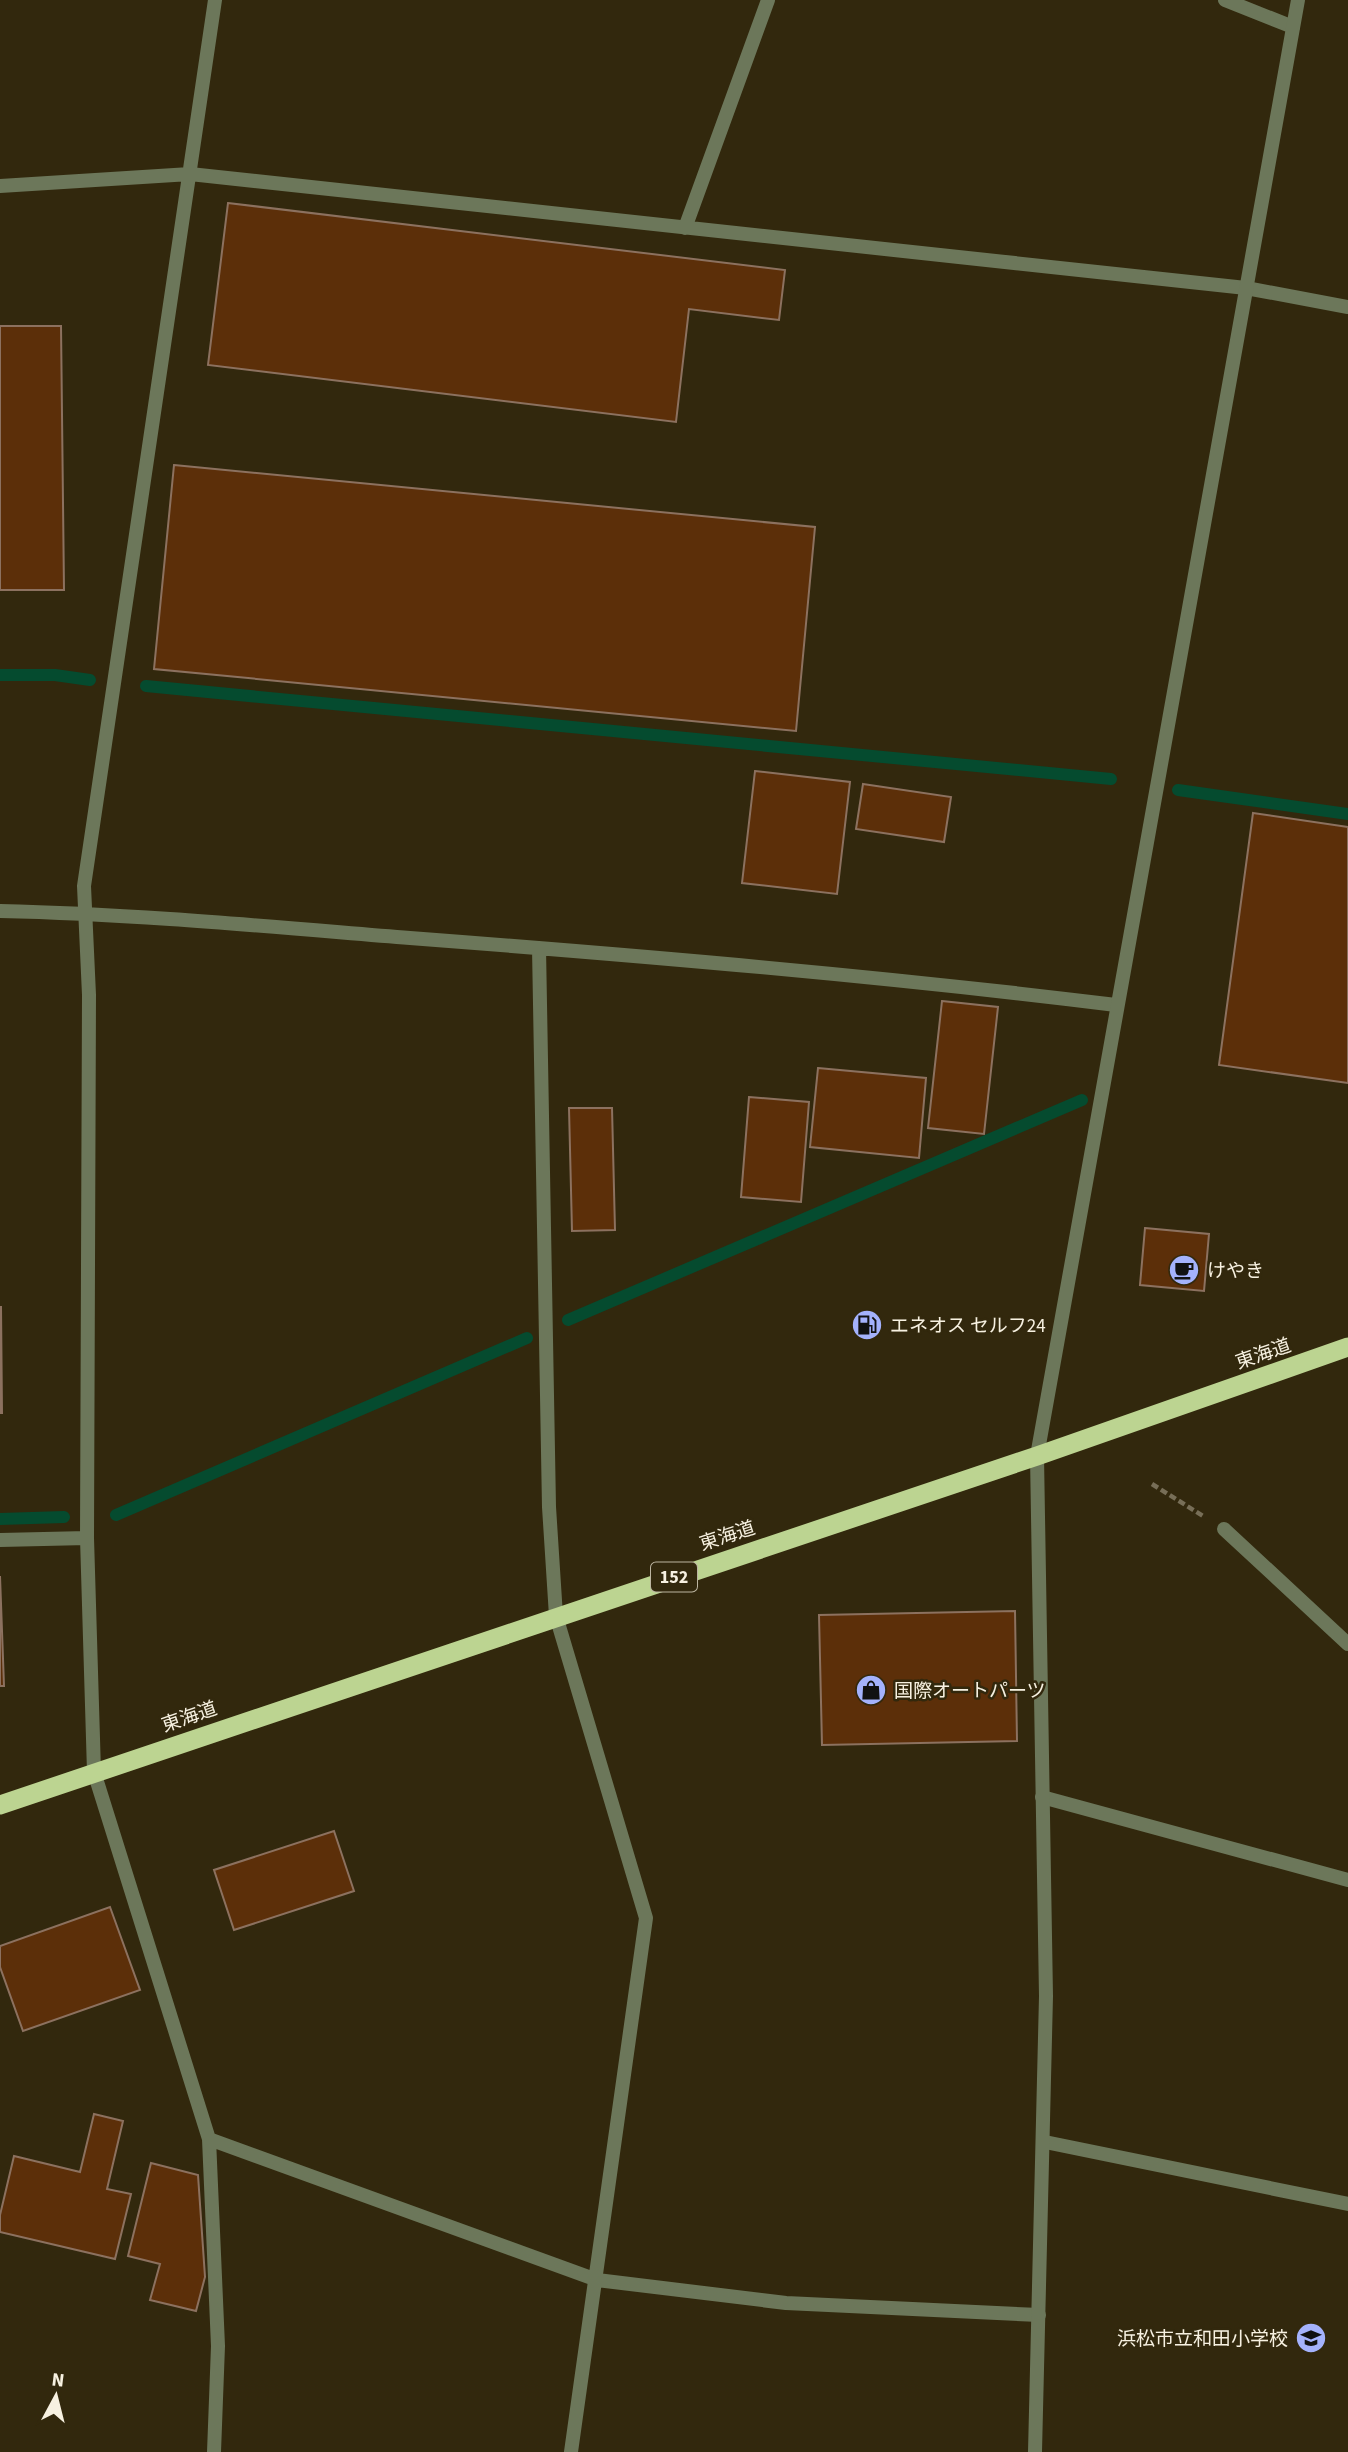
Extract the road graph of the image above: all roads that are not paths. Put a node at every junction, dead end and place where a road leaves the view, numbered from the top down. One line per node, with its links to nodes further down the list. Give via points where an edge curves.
1 (215, 0): 6 (street)
2 (768, 0): 8 (street)
3 (1225, 0): 5 (street)
4 (1298, 0): 5 (street)
5 (1293, 27): 9 (street)
6 (190, 174): 7 (street); 8 (street); 12 (street, via 86,872)
7 (0, 187)
8 (685, 228): 9 (street)
9 (1246, 288): 10 (street); 14 (street)
10 (1348, 307)
11 (0, 911): 12 (street)
12 (85, 913): 13 (street); 18 (street, via 89,995)
13 (539, 948): 14 (street, via 919,981); 20 (street, via 549,1507)
14 (1116, 1005): 16 (street)
15 (1348, 1347): 16 (highway, 東海道 / 152)
16 (1037, 1456): 20 (highway, 東海道 / 152); 23 (street)
17 (1224, 1529): 21 (street)
18 (87, 1538): 19 (street); 22 (street)
19 (0, 1540)
20 (556, 1616): 22 (highway, 東海道 / 152); 29 (street, via 646,1918)
21 (1348, 1644)
22 (94, 1772): 24 (highway, 東海道 / 152); 26 (street)
23 (1042, 1797): 25 (street); 27 (street)
24 (0, 1805)
25 (1348, 1880)
26 (209, 2139): 29 (street); 31 (street, via 218,2346)
27 (1045, 2142): 28 (street); 30 (street)
28 (1348, 2204)
29 (597, 2280): 30 (street, via 786,2303); 32 (street)
30 (1039, 2315): 33 (street)
31 (214, 2452)
32 (571, 2452)
33 (1035, 2452)

